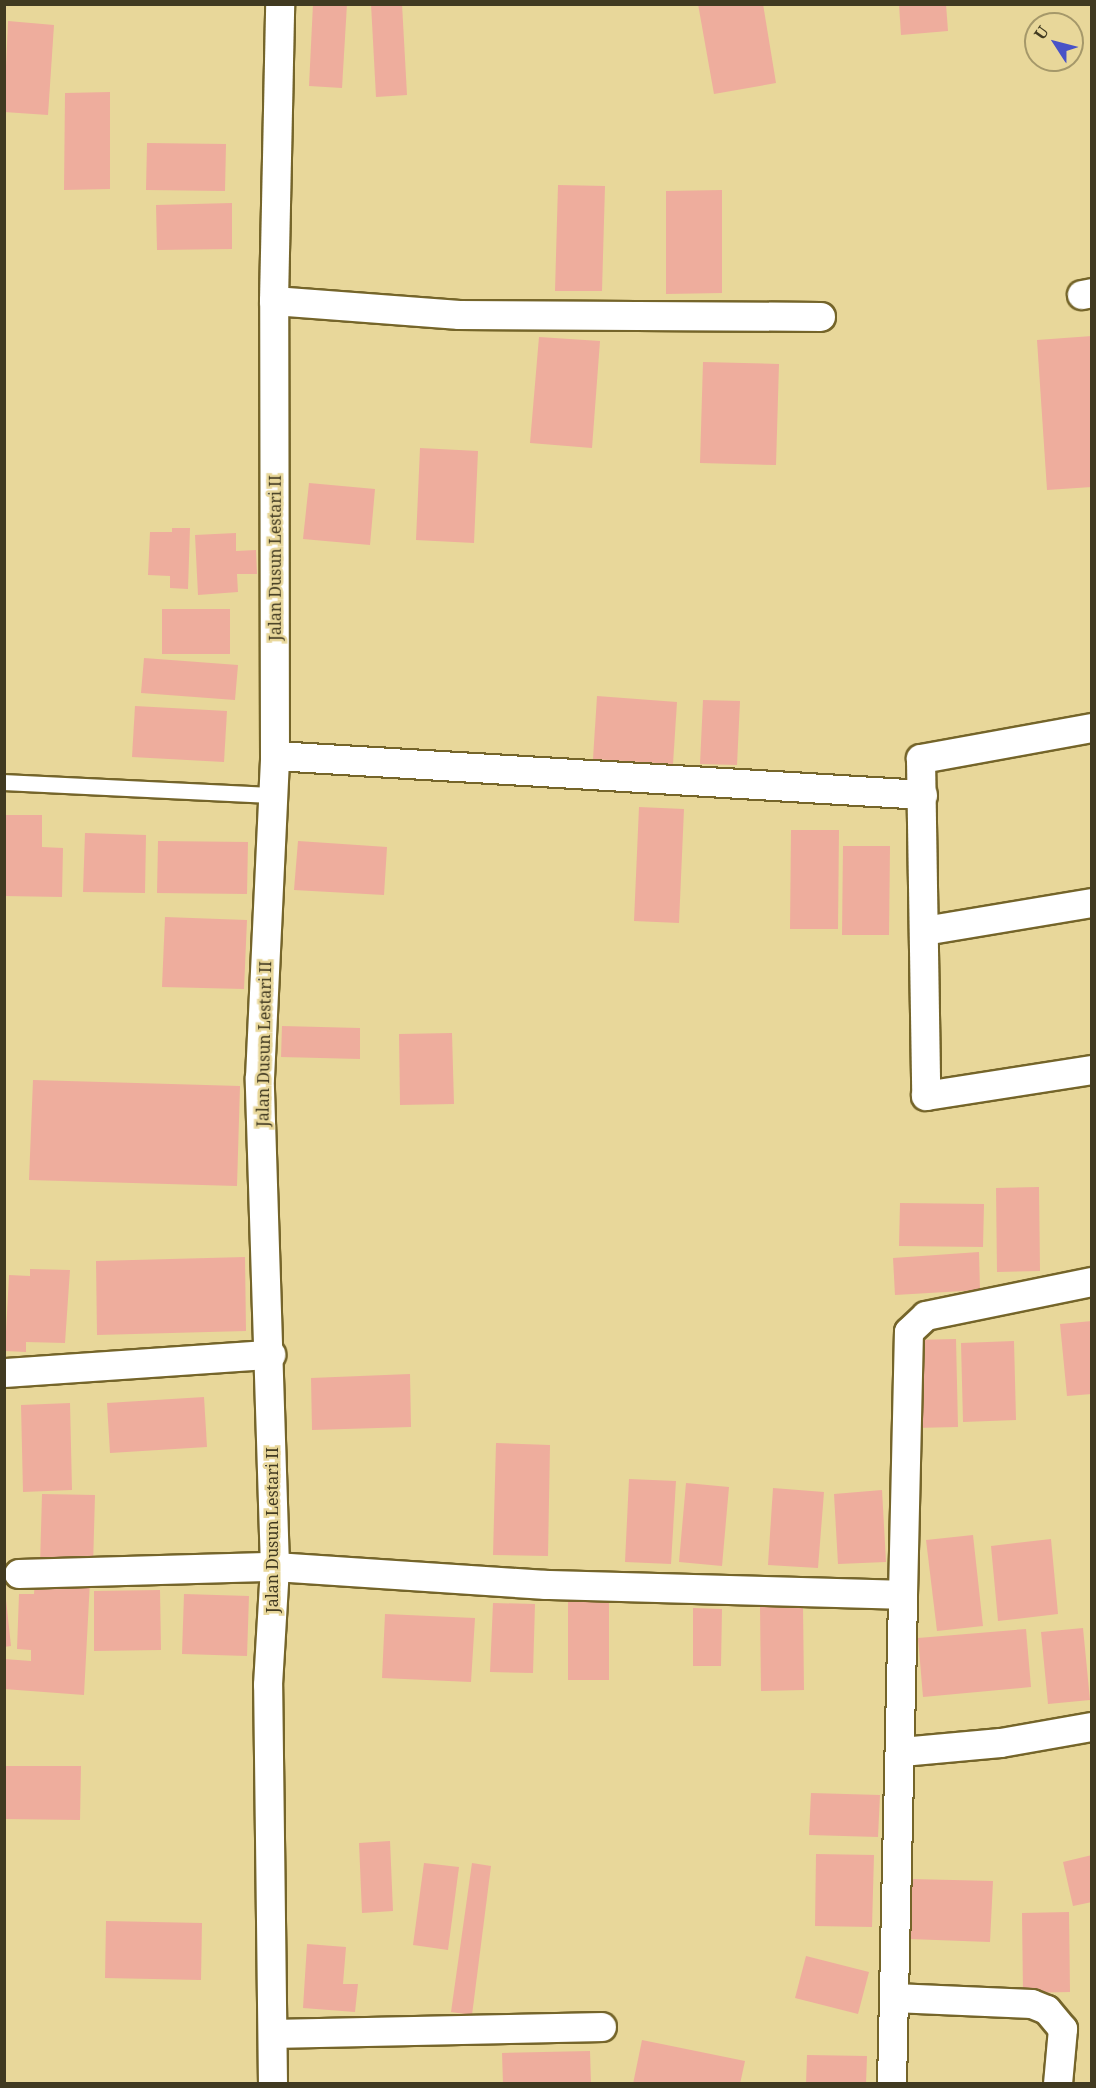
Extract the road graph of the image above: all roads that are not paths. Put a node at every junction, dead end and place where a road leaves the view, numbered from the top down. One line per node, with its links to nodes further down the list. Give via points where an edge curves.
1 (280, 4): 2 (street, Jalan Dusun Lestari II)
2 (274, 301): 3 (street, via 459,315); 5 (street, Jalan Dusun Lestari II)
3 (821, 318)
4 (1092, 728): 8 (street, via 921,759)
5 (275, 756): 7 (street, Jalan Dusun Lestari II); 8 (street)
6 (4, 782): 7 (lane)
7 (274, 795): 13 (street, Jalan Dusun Lestari II, via 260,1078)
8 (923, 795): 10 (street)
9 (1092, 903): 10 (street)
10 (925, 931): 11 (street, via 926,1096)
11 (1092, 1070)
12 (1092, 1282): 17 (street, via 926,1316 909,1332)
13 (271, 1355): 14 (street); 15 (street, Jalan Dusun Lestari II)
14 (4, 1373)
15 (275, 1567): 16 (street); 17 (street, via 546,1585); 22 (street, Jalan Dusun Lestari II, via 268,1685)
16 (19, 1574)
17 (903, 1595): 19 (street)
18 (1092, 1727): 19 (street, via 1001,1743)
19 (902, 1752): 20 (street)
20 (894, 1998): 24 (street); 25 (street, via 1032,2004 1047,2010 1063,2029)
21 (602, 2027): 22 (street)
22 (274, 2034): 23 (street, Jalan Dusun Lestari II)
23 (273, 2084)
24 (892, 2084)
25 (1058, 2084)

